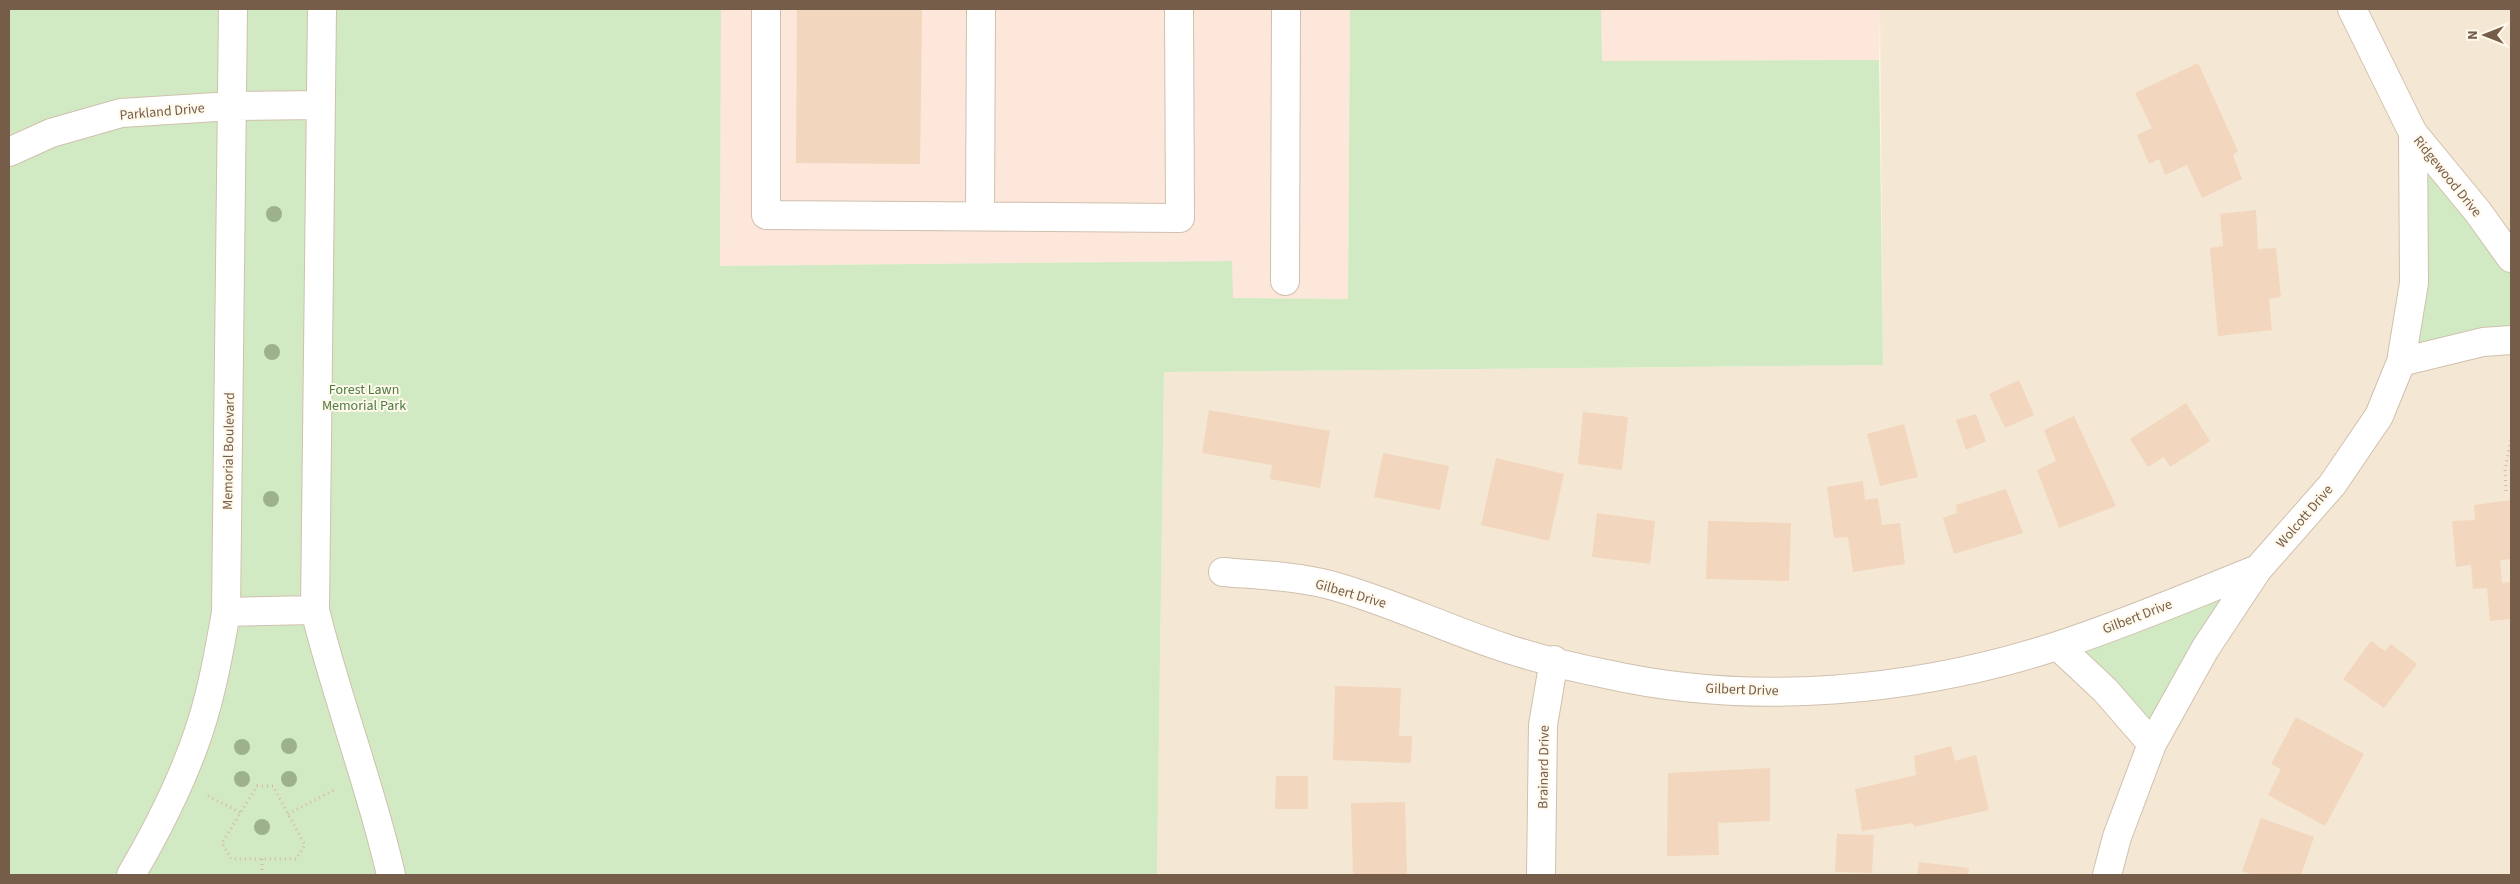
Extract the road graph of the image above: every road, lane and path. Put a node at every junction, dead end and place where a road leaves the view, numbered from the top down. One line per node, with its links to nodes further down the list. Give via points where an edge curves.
1 (233, 9): 8 (street, Memorial Boulevard)
2 (322, 9): 9 (street)
3 (766, 9): 12 (street, via 766,214)
4 (981, 9): 12 (street)
5 (1179, 9): 12 (street, via 1180,218)
6 (1286, 9): 14 (street)
7 (2352, 9): 10 (street, Ridgewood Drive)
8 (232, 106): 9 (street, Parkland Drive); 11 (street, Parkland Drive, via 121,113 51,133); 22 (street, Memorial Boulevard)
9 (321, 106): 21 (street)
10 (2413, 133): 13 (street, Ridgewood Drive); 16 (street, Wolcott Drive, via 2414,283)
11 (9, 152)
12 (980, 216)
13 (2511, 258)
14 (1285, 281)
15 (2511, 340): 16 (street, via 2484,342)
16 (2401, 362): 19 (street, Wolcott Drive, via 2379,416 2332,485)
17 (2511, 439): 18 (path, via 2505,470)
18 (2506, 491)
19 (2258, 569): 23 (street, Gilbert Drive); 25 (street, Wolcott Drive, via 2205,650)
20 (1223, 572): 24 (street, Gilbert Drive, via 1290,577 1328,585 1378,600 1502,647)
21 (315, 610): 22 (street); 26 (street)
22 (226, 612): 29 (street, Memorial Boulevard, via 215,674 199,731 156,832)
23 (2058, 646): 24 (street, Gilbert Drive, via 1926,678 1800,690 1726,690 1667,684 1606,674); 25 (street, via 2106,690)
24 (1554, 660): 32 (street, Brainard Drive, via 1543,726)
25 (2152, 744): 33 (street, Wolcott Drive, via 2117,837)
26 (364, 775): 27 (path); 31 (street)
27 (288, 814): 28 (path, via 305,846 296,859); 28 (path, via 273,786 257,786 222,843 231,859)
28 (262, 859): 30 (path)
29 (132, 875)
30 (262, 875)
31 (391, 875)
32 (1541, 875)
33 (2107, 875)

